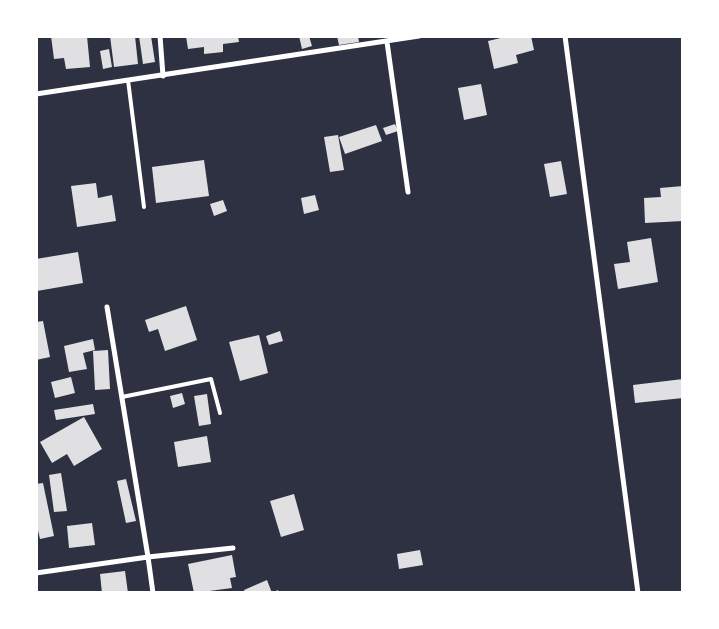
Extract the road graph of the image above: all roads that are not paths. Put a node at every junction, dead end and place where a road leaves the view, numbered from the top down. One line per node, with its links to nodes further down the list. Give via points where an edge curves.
1 (160, 36): 5 (street)
2 (419, 36): 4 (street)
3 (565, 36): 17 (street)
4 (387, 42): 5 (street); 8 (street)
5 (163, 76): 6 (street)
6 (128, 80): 7 (street); 9 (lane)
7 (36, 94)
8 (408, 192)
9 (144, 207)
10 (107, 307): 11 (street)
11 (122, 397): 12 (lane, via 210,379); 14 (street)
12 (220, 413)
13 (233, 548): 14 (street)
14 (148, 557): 15 (street); 16 (street)
15 (36, 573)
16 (153, 593)
17 (638, 593)

